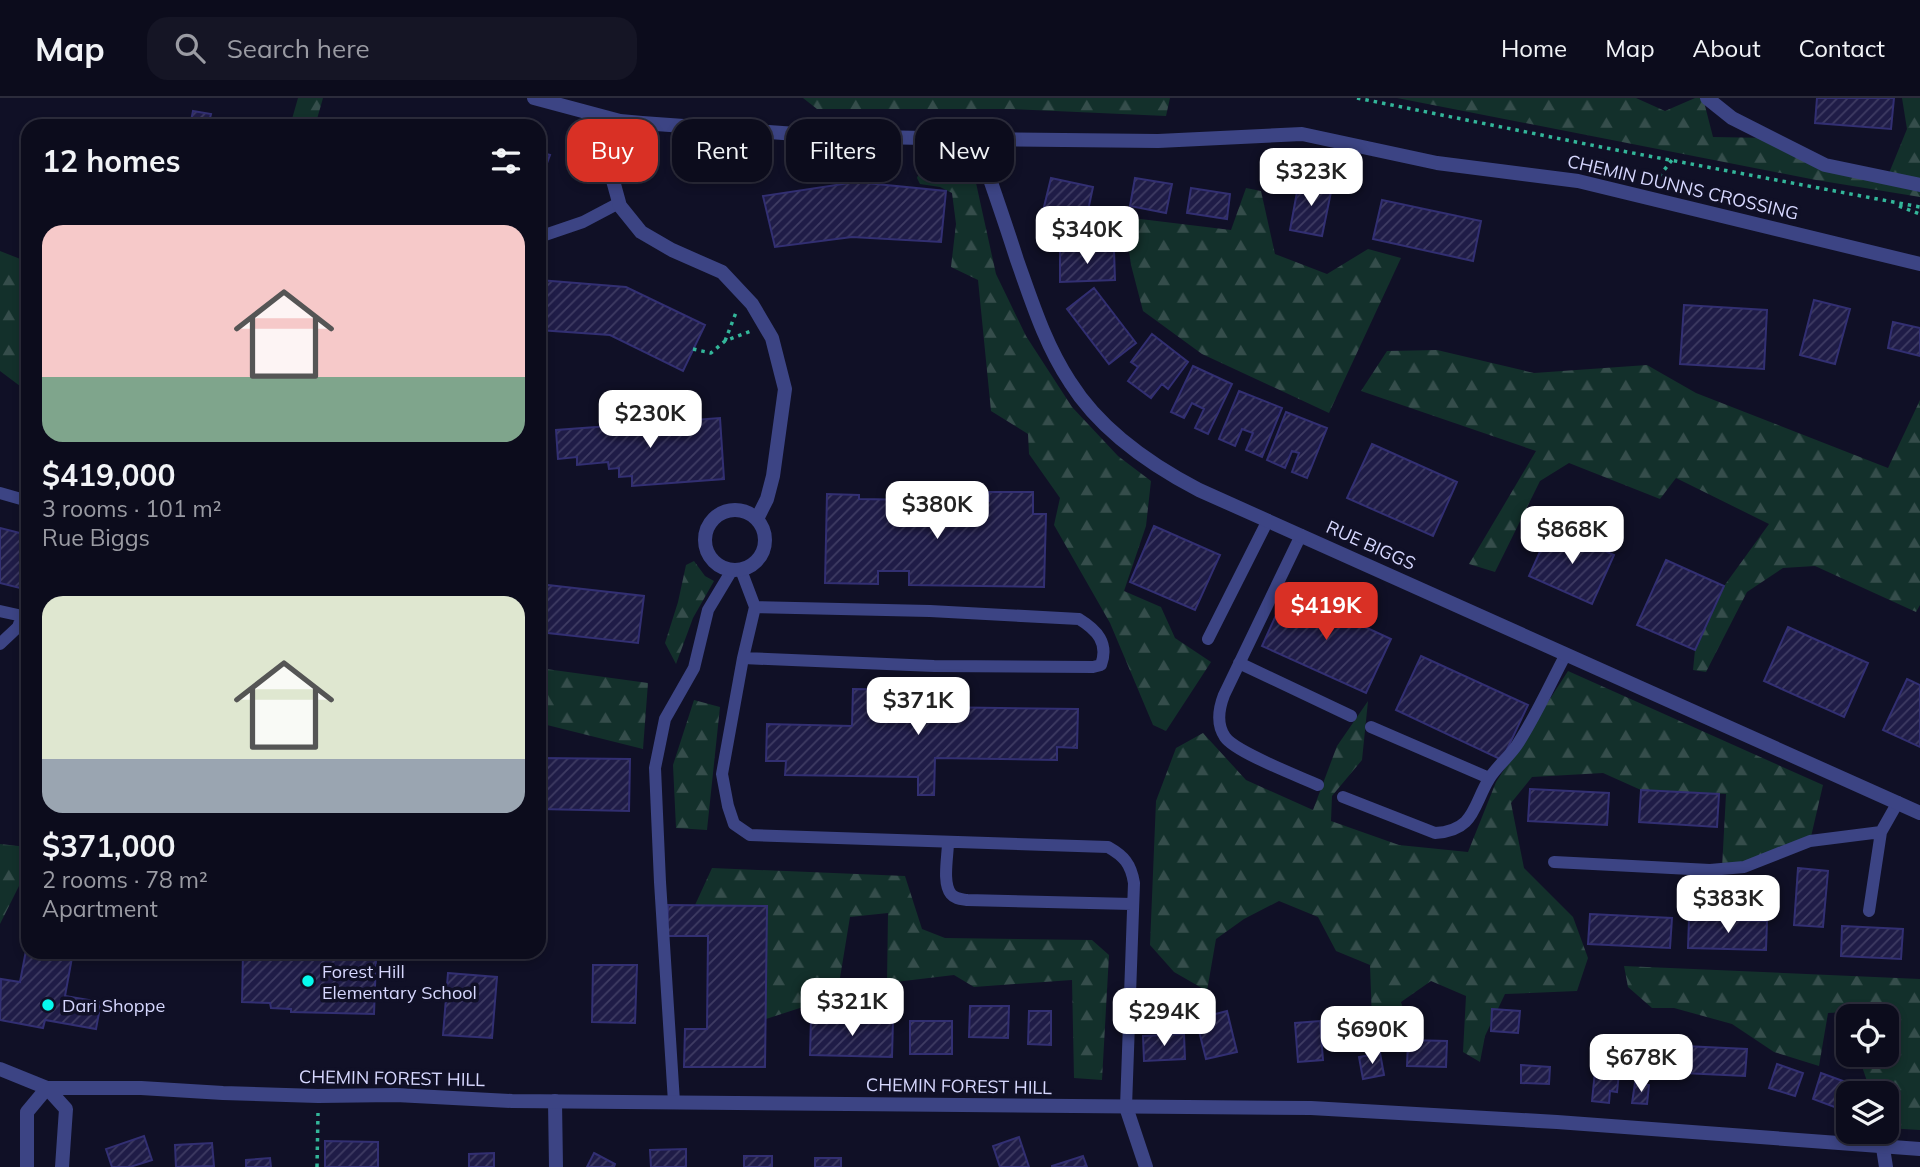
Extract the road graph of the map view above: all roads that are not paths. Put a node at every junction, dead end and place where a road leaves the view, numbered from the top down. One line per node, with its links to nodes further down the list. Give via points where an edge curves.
1 (534, 98): 3 (street, CHEMIN DUNNS CROSSING)
2 (1707, 98): 9 (street, via 1732,118 1825,165)
3 (613, 119)
4 (658, 124): 5 (street, CHEMIN DUNNS CROSSING)
5 (915, 138)
6 (1014, 139): 12 (street, CHEMIN DUNNS CROSSING, via 1158,141 1302,134 1437,163 1578,181)
7 (613, 182): 10 (street)
8 (991, 182): 16 (street, RUE BIGGS, via 1051,350 1091,409 1140,456 1166,473)
9 (1920, 185)
10 (619, 203): 11 (lane); 15 (street, via 641,232 722,272 752,304 772,338 785,389 773,476)
11 (546, 235)
12 (1920, 264)
13 (0, 493): 14 (lane)
14 (21, 499)
15 (757, 519): 18 (street, via 766,541 763,551 758,561); 18 (street, via 731,511 713,520 708,529 710,556 723,568)
16 (1268, 520): 17 (street, RUE BIGGS); 23 (lane)
17 (1301, 534): 25 (street, RUE BIGGS); 27 (lane)
18 (736, 570): 19 (lane); 43 (lane, via 708,610 695,668 665,719 655,768)
19 (755, 607): 26 (lane); 26 (lane, via 1079,619 1098,632 1105,655 1101,665 1093,667)
20 (0, 611): 21 (lane)
21 (21, 615)
22 (21, 622): 24 (lane)
23 (1208, 639)
24 (0, 643)
25 (1566, 654): 30 (lane, via 1525,732); 33 (street, RUE BIGGS)
26 (743, 658): 36 (lane, via 722,774 734,824 750,835)
27 (1239, 663): 28 (lane); 31 (lane, via 1220,705 1223,735 1240,749)
28 (1351, 716)
29 (1371, 727): 30 (lane)
30 (1489, 778): 32 (lane, via 1468,820 1446,832 1423,830)
31 (1318, 785)
32 (1343, 797)
33 (1898, 802): 34 (street, RUE BIGGS); 35 (lane)
34 (1920, 813)
35 (1881, 832): 37 (lane, via 1810,841 1744,867 1710,870); 39 (lane)
36 (948, 842): 38 (lane, via 1108,847 1123,856 1132,871); 38 (lane, via 947,884 956,898)
37 (1554, 862)
38 (1132, 904): 44 (lane)
39 (1868, 911)
40 (0, 1069): 41 (street, CHEMIN FOREST HILL)
41 (47, 1088): 42 (street, CHEMIN FOREST HILL); 47 (street, via 27,1112); 48 (street, via 66,1109)
42 (555, 1101): 43 (street, CHEMIN FOREST HILL); 49 (street)
43 (674, 1102): 44 (street, CHEMIN FOREST HILL)
44 (1126, 1107): 45 (street, CHEMIN FOREST HILL, via 1324,1108); 50 (street)
45 (1883, 1148): 46 (street, CHEMIN FOREST HILL); 51 (street)
46 (1920, 1149)
47 (27, 1167)
48 (62, 1167)
49 (556, 1167)
50 (1146, 1167)
51 (1886, 1167)

